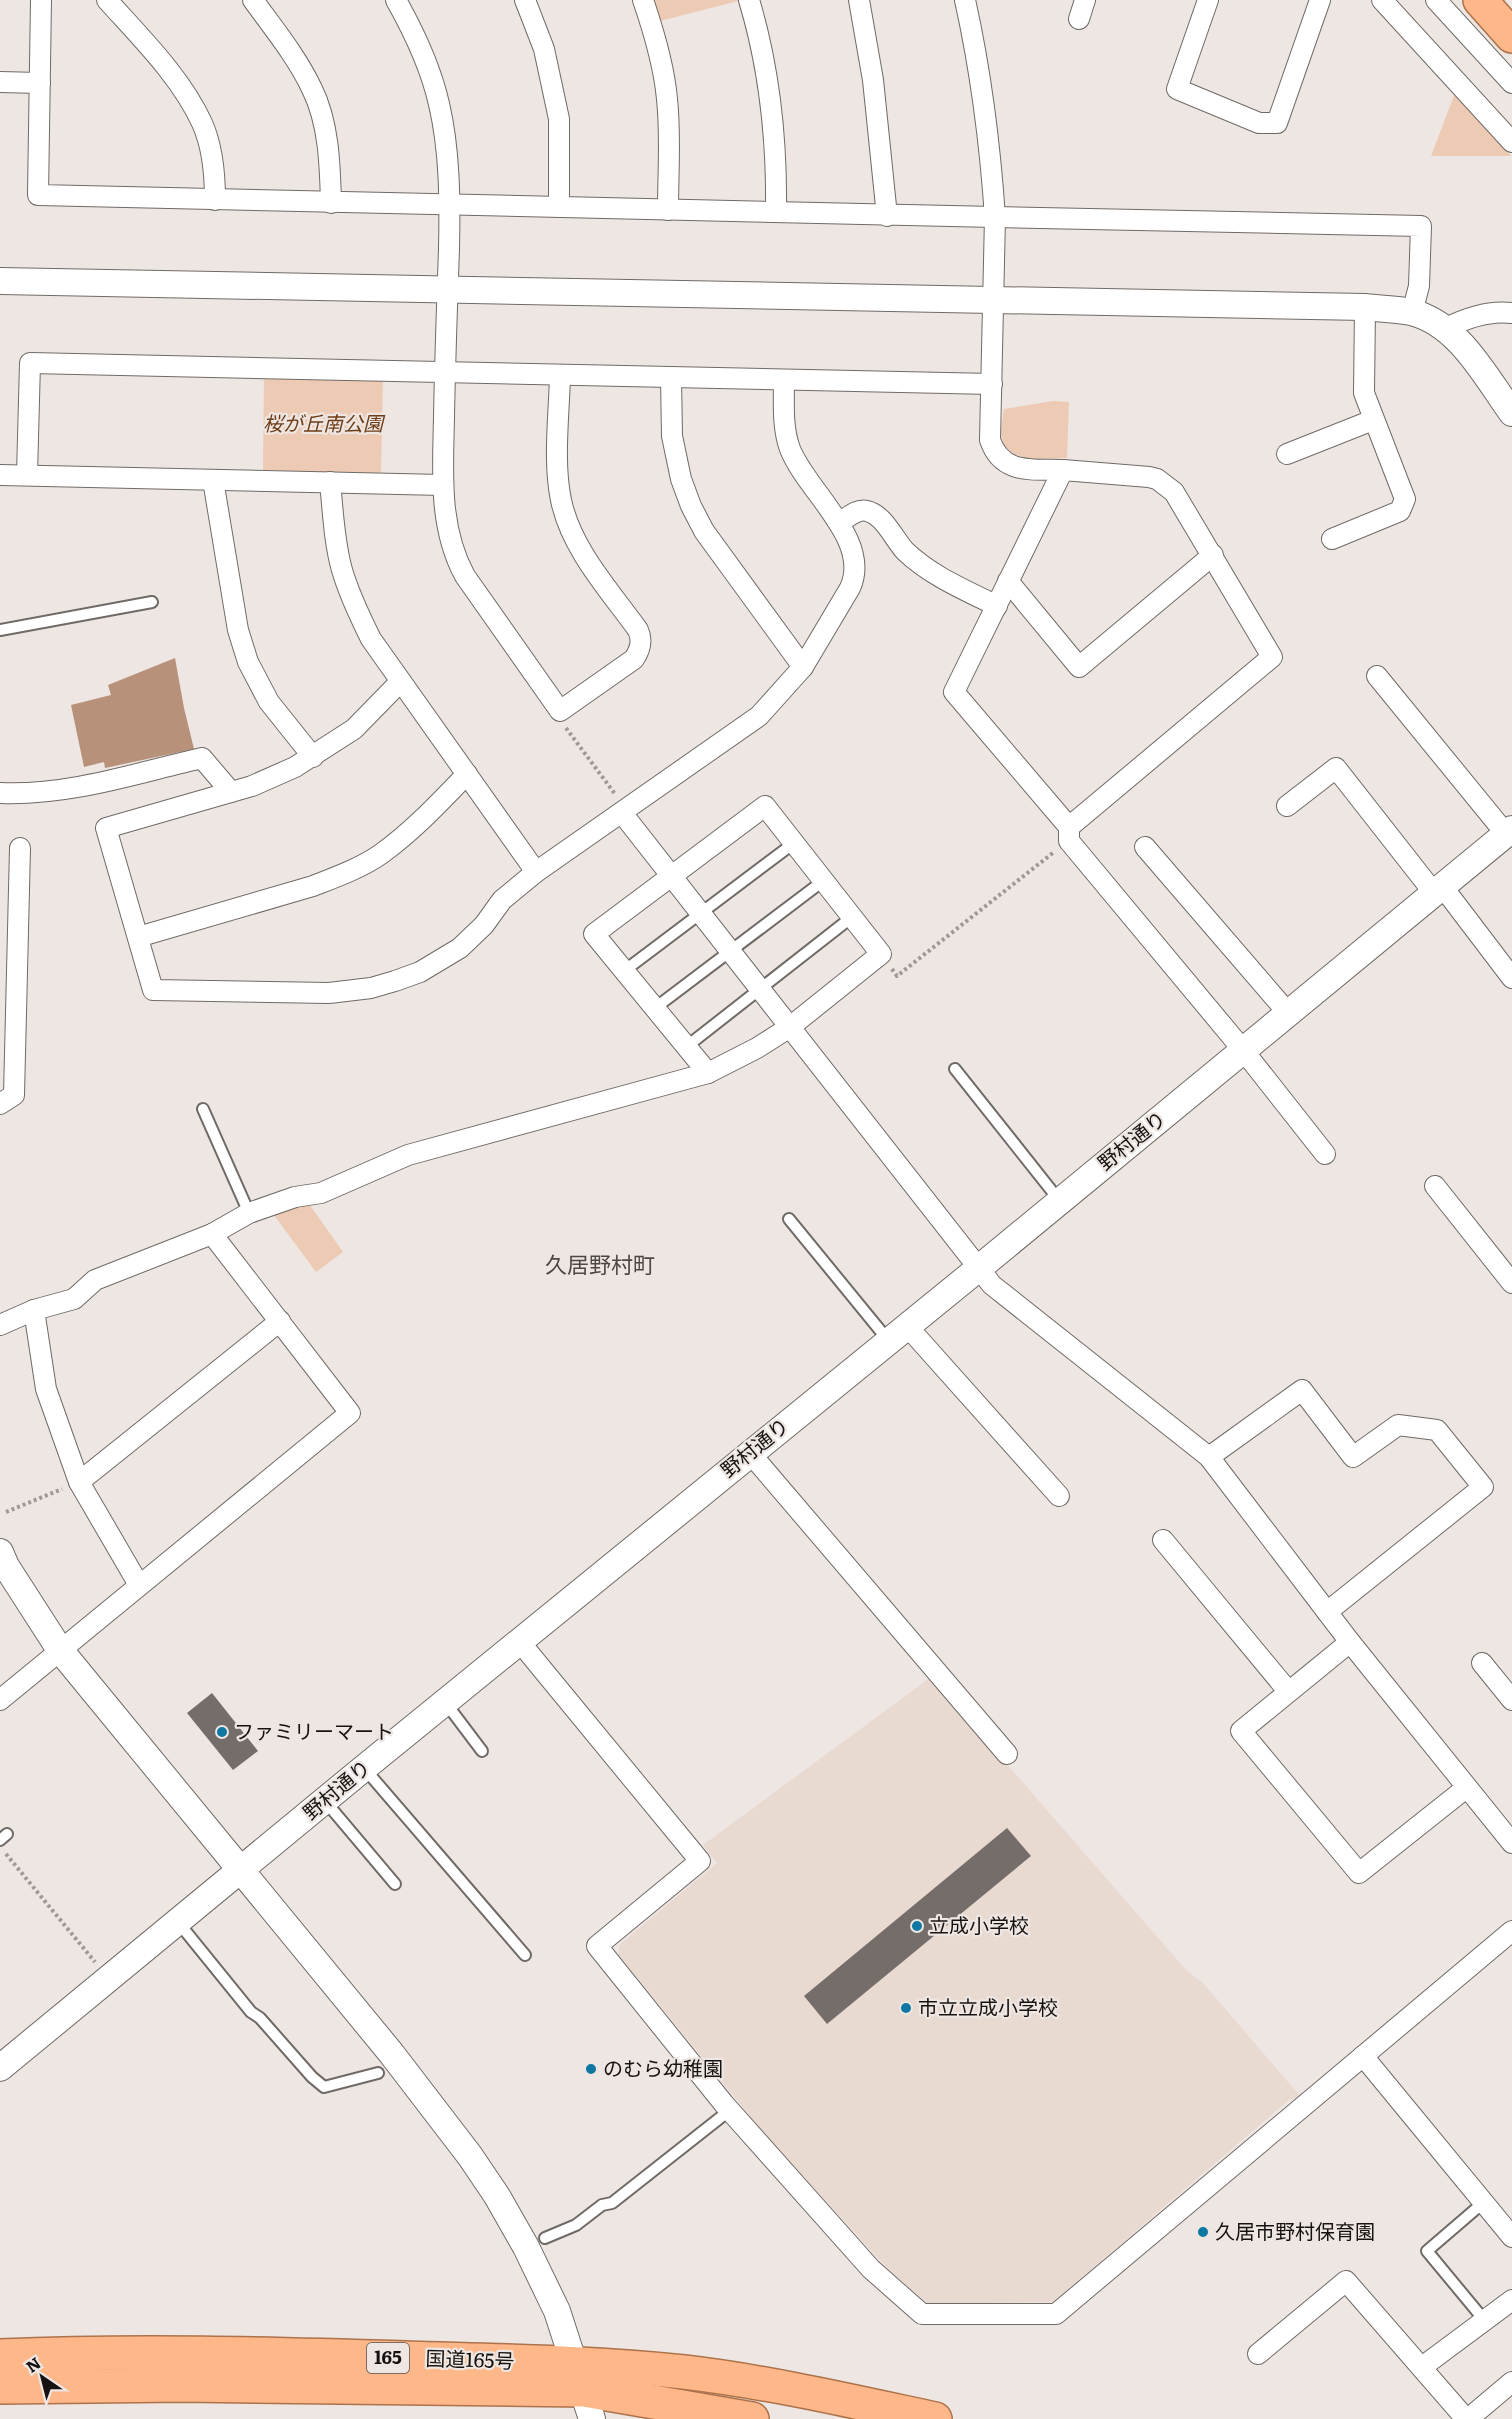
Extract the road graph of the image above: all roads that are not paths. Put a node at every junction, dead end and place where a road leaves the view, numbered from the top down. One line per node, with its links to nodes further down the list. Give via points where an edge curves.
1 (41, 0): 19 (street)
2 (107, 0): 22 (street, via 174,79 203,124 215,172)
3 (253, 0): 23 (street, via 313,90 324,121)
4 (396, 0): 24 (street, via 427,67 439,104)
5 (525, 0): 25 (street, via 544,49 559,118)
6 (643, 0): 26 (street, via 656,39 667,96)
7 (749, 0): 27 (street, via 772,105 777,154)
8 (859, 0): 28 (street, via 873,80)
9 (965, 0): 29 (street, via 985,105)
10 (1085, 0): 16 (street)
11 (1208, 0): 12 (street, via 1177,89 1259,123 1277,123)
12 (1320, 0)
13 (1382, 0): 21 (street)
14 (1436, 0): 20 (street)
15 (1480, 0): 17 (highway)
16 (1079, 19)
17 (1512, 36)
18 (0, 82): 19 (street)
19 (40, 83): 22 (street, via 38,195)
20 (1512, 83)
21 (1512, 142)
22 (215, 200): 23 (street)
23 (331, 202): 24 (street)
24 (449, 205): 25 (street); 31 (street)
25 (559, 207): 26 (street)
26 (668, 210): 27 (street)
27 (776, 212): 28 (street)
28 (887, 216): 29 (street)
29 (995, 217): 32 (street); 34 (street, via 1421,226 1419,286)
30 (0, 281): 31 (street)
31 (448, 290): 32 (street); 37 (street)
32 (993, 302): 33 (street); 41 (street)
33 (1365, 307): 34 (street); 43 (street, via 1364,393)
34 (1412, 313): 36 (street)
35 (1512, 313): 36 (street, via 1499,311 1476,316)
36 (1446, 328): 42 (street, via 1470,354)
37 (445, 371): 38 (street); 47 (street, via 30,363); 50 (street)
38 (560, 376): 39 (street); 50 (street, via 558,477 565,517 588,560 638,630 641,642 633,659 560,711 457,562 448,532)
39 (671, 378): 40 (street); 58 (street, via 672,436 681,479 692,506 704,531)
40 (784, 380): 41 (street); 51 (street, via 786,435 791,451)
41 (992, 384): 45 (street, via 990,440 998,456 1018,468)
42 (1512, 413)
43 (1373, 420): 44 (street); 52 (street, via 1406,499 1400,511)
44 (1287, 454)
45 (1063, 470): 53 (street, via 1157,478 1174,492); 54 (street)
46 (0, 475): 47 (street)
47 (27, 476): 48 (street)
48 (213, 480): 49 (street); 61 (street, via 238,630 248,662 269,702)
49 (330, 482): 50 (street); 60 (street, via 342,569 371,639)
50 (443, 485)
51 (838, 523): 56 (street, via 859,511 875,514 905,551 945,580); 58 (street, via 851,546 855,578)
52 (1332, 538)
53 (1213, 555): 54 (street, via 1078,667); 68 (street, via 1272,657)
54 (1008, 581): 56 (street)
55 (152, 602): 57 (lane)
56 (997, 606): 68 (street, via 954,692)
57 (0, 630)
58 (803, 667): 66 (street, via 759,716)
59 (1377, 676): 67 (street)
60 (400, 682): 61 (street, via 354,729); 62 (street)
61 (313, 757): 63 (street)
62 (467, 774): 72 (street); 78 (street, via 412,830 363,864 313,886)
63 (231, 792): 64 (street, via 202,758 66,790); 78 (street, via 106,828)
64 (0, 793)
65 (1287, 806): 75 (street, via 1336,768)
66 (627, 809): 72 (street); 73 (street)
67 (1509, 832): 75 (street, 野村通り)
68 (1069, 834): 89 (street)
69 (794, 843): 73 (street, via 765,806); 74 (street); 76 (lane)
70 (1145, 846): 84 (street)
71 (20, 848): 92 (street, via 14,1095)
72 (536, 872): 78 (street, via 502,900 473,936 443,959 412,975 371,988 330,993 153,990)
73 (672, 875): 76 (street); 80 (street, via 594,934)
74 (823, 881): 77 (street); 79 (lane)
75 (1438, 889): 81 (street); 84 (street, 野村通り)
76 (702, 913): 79 (street); 80 (lane)
77 (852, 917): 82 (lane); 85 (street, via 881,954)
78 (138, 937)
79 (731, 951): 82 (street); 83 (lane)
80 (624, 971): 83 (street)
81 (1512, 978)
82 (760, 989): 85 (street); 87 (lane)
83 (655, 1008): 87 (street)
84 (1288, 1013): 89 (street, 野村通り)
85 (790, 1027): 86 (street); 88 (street)
86 (804, 1046): 88 (street); 100 (street)
87 (687, 1047): 91 (street)
88 (757, 1048): 91 (street)
89 (1243, 1050): 94 (street); 96 (street, 野村通り)
90 (955, 1069): 96 (lane)
91 (708, 1073): 97 (street, via 408,1155 321,1192)
92 (0, 1104)
93 (202, 1109): 97 (lane)
94 (1325, 1154)
95 (1435, 1186): 101 (street)
96 (1059, 1200): 100 (street, 野村通り)
97 (249, 1213): 99 (street)
98 (789, 1219): 105 (lane)
99 (212, 1233): 102 (street, via 95,1280 74,1299); 103 (street)
100 (979, 1268): 105 (street, 野村通り); 107 (street, via 992,1285)
101 (1512, 1283)
102 (34, 1310): 104 (street); 108 (street, via 46,1389)
103 (280, 1321): 108 (street); 112 (street, via 350,1413)
104 (0, 1325)
105 (897, 1333): 106 (street, 野村通り); 109 (street)
106 (750, 1453): 114 (street, 野村通り); 123 (street)
107 (1209, 1458): 113 (street); 113 (street, via 1302,1390 1353,1457 1398,1425 1437,1430 1483,1487)
108 (79, 1482): 112 (street)
109 (1059, 1496)
110 (1163, 1540): 118 (street)
111 (2, 1563): 116 (street)
112 (139, 1585): 116 (street)
113 (1327, 1612): 115 (street)
114 (519, 1641): 121 (street, 野村通り); 136 (street, via 700,1861 597,1946)
115 (1350, 1642): 118 (street); 125 (street)
116 (60, 1650): 119 (street); 128 (street)
117 (1482, 1663): 120 (street)
118 (1288, 1691): 125 (street, via 1241,1731 1359,1873)
119 (0, 1700)
120 (1512, 1700)
121 (445, 1702): 122 (lane); 124 (street, 野村通り)
122 (482, 1751)
123 (1007, 1754)
124 (364, 1768): 126 (street, 野村通り); 132 (lane)
125 (1466, 1788): 127 (street)
126 (325, 1800): 128 (street, 野村通り); 129 (lane)
127 (1512, 1843)
128 (240, 1870): 130 (street, 野村通り); 147 (street, via 391,2053 497,2196 557,2311)
129 (395, 1884)
130 (177, 1921): 134 (street, 野村通り); 135 (lane, via 250,2012 324,2087)
131 (1512, 1931): 133 (street)
132 (525, 1955)
133 (1363, 2056): 136 (street, via 1056,2314 922,2314 871,2269); 137 (street)
134 (0, 2068)
135 (378, 2073)
136 (730, 2110): 139 (lane, via 612,2203)
137 (1484, 2202): 138 (street); 141 (lane, via 1427,2251)
138 (1512, 2237)
139 (545, 2238)
140 (1512, 2300): 141 (street)
141 (1485, 2320): 144 (street)
142 (1258, 2354): 144 (street, via 1346,2281)
143 (0, 2356): 147 (highway, 国道165号 / 165, via 344,2356)
144 (1422, 2367): 150 (street)
145 (1512, 2382): 150 (street)
146 (0, 2387): 147 (highway, 国道165号 / 165, via 183,2385)
147 (584, 2391): 148 (highway, 国道165号 / 165); 149 (highway, 国道165号 / 165, via 683,2372 775,2385)
148 (752, 2419)
149 (935, 2419)
150 (1467, 2419)

